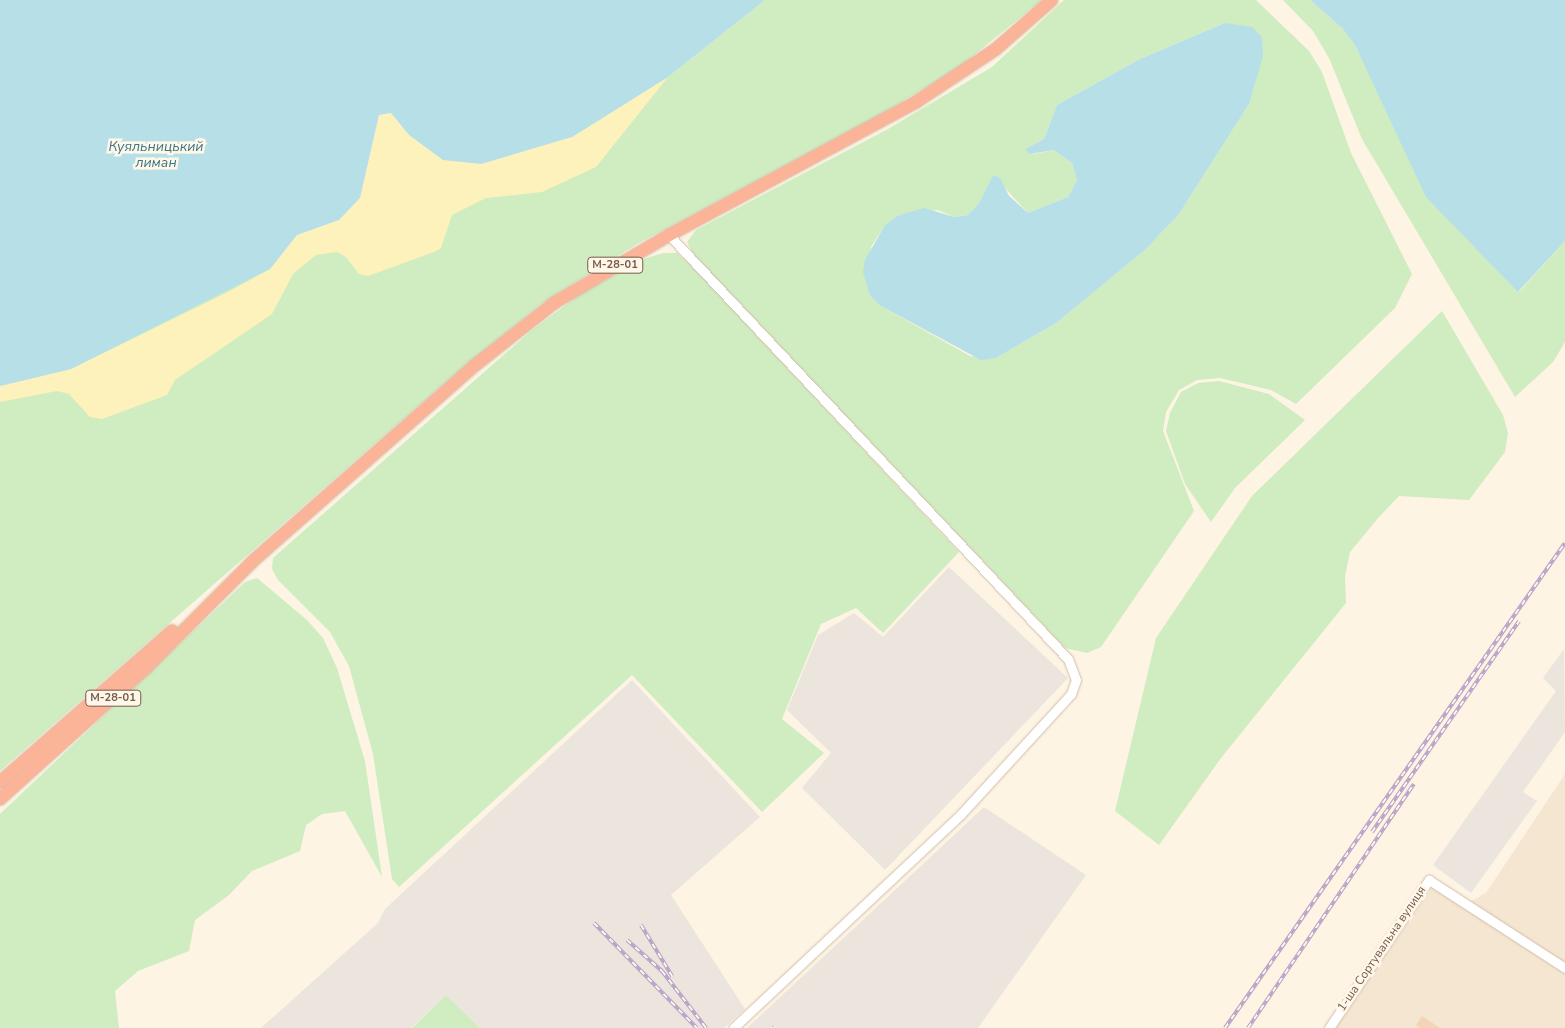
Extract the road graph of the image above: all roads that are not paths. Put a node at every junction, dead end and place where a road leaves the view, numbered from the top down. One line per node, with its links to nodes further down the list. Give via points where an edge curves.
1 (1052, 0): 2 (highway, М-28-01, via 996,49 916,102)
2 (669, 235): 3 (highway, М-28-01, via 554,303 496,348); 9 (street, via 1068,659 1076,680 1071,694 960,815)
3 (220, 592): 4 (highway, М-28-01); 7 (highway, М-28-01, via 147,667)
4 (14, 770): 5 (highway); 6 (highway, М-28-01)
5 (0, 778)
6 (0, 782)
7 (0, 799)
8 (1565, 968): 10 (street, 1-ша Сортувальна вулиця, via 1429,880)
9 (734, 1028)
10 (1329, 1028)

